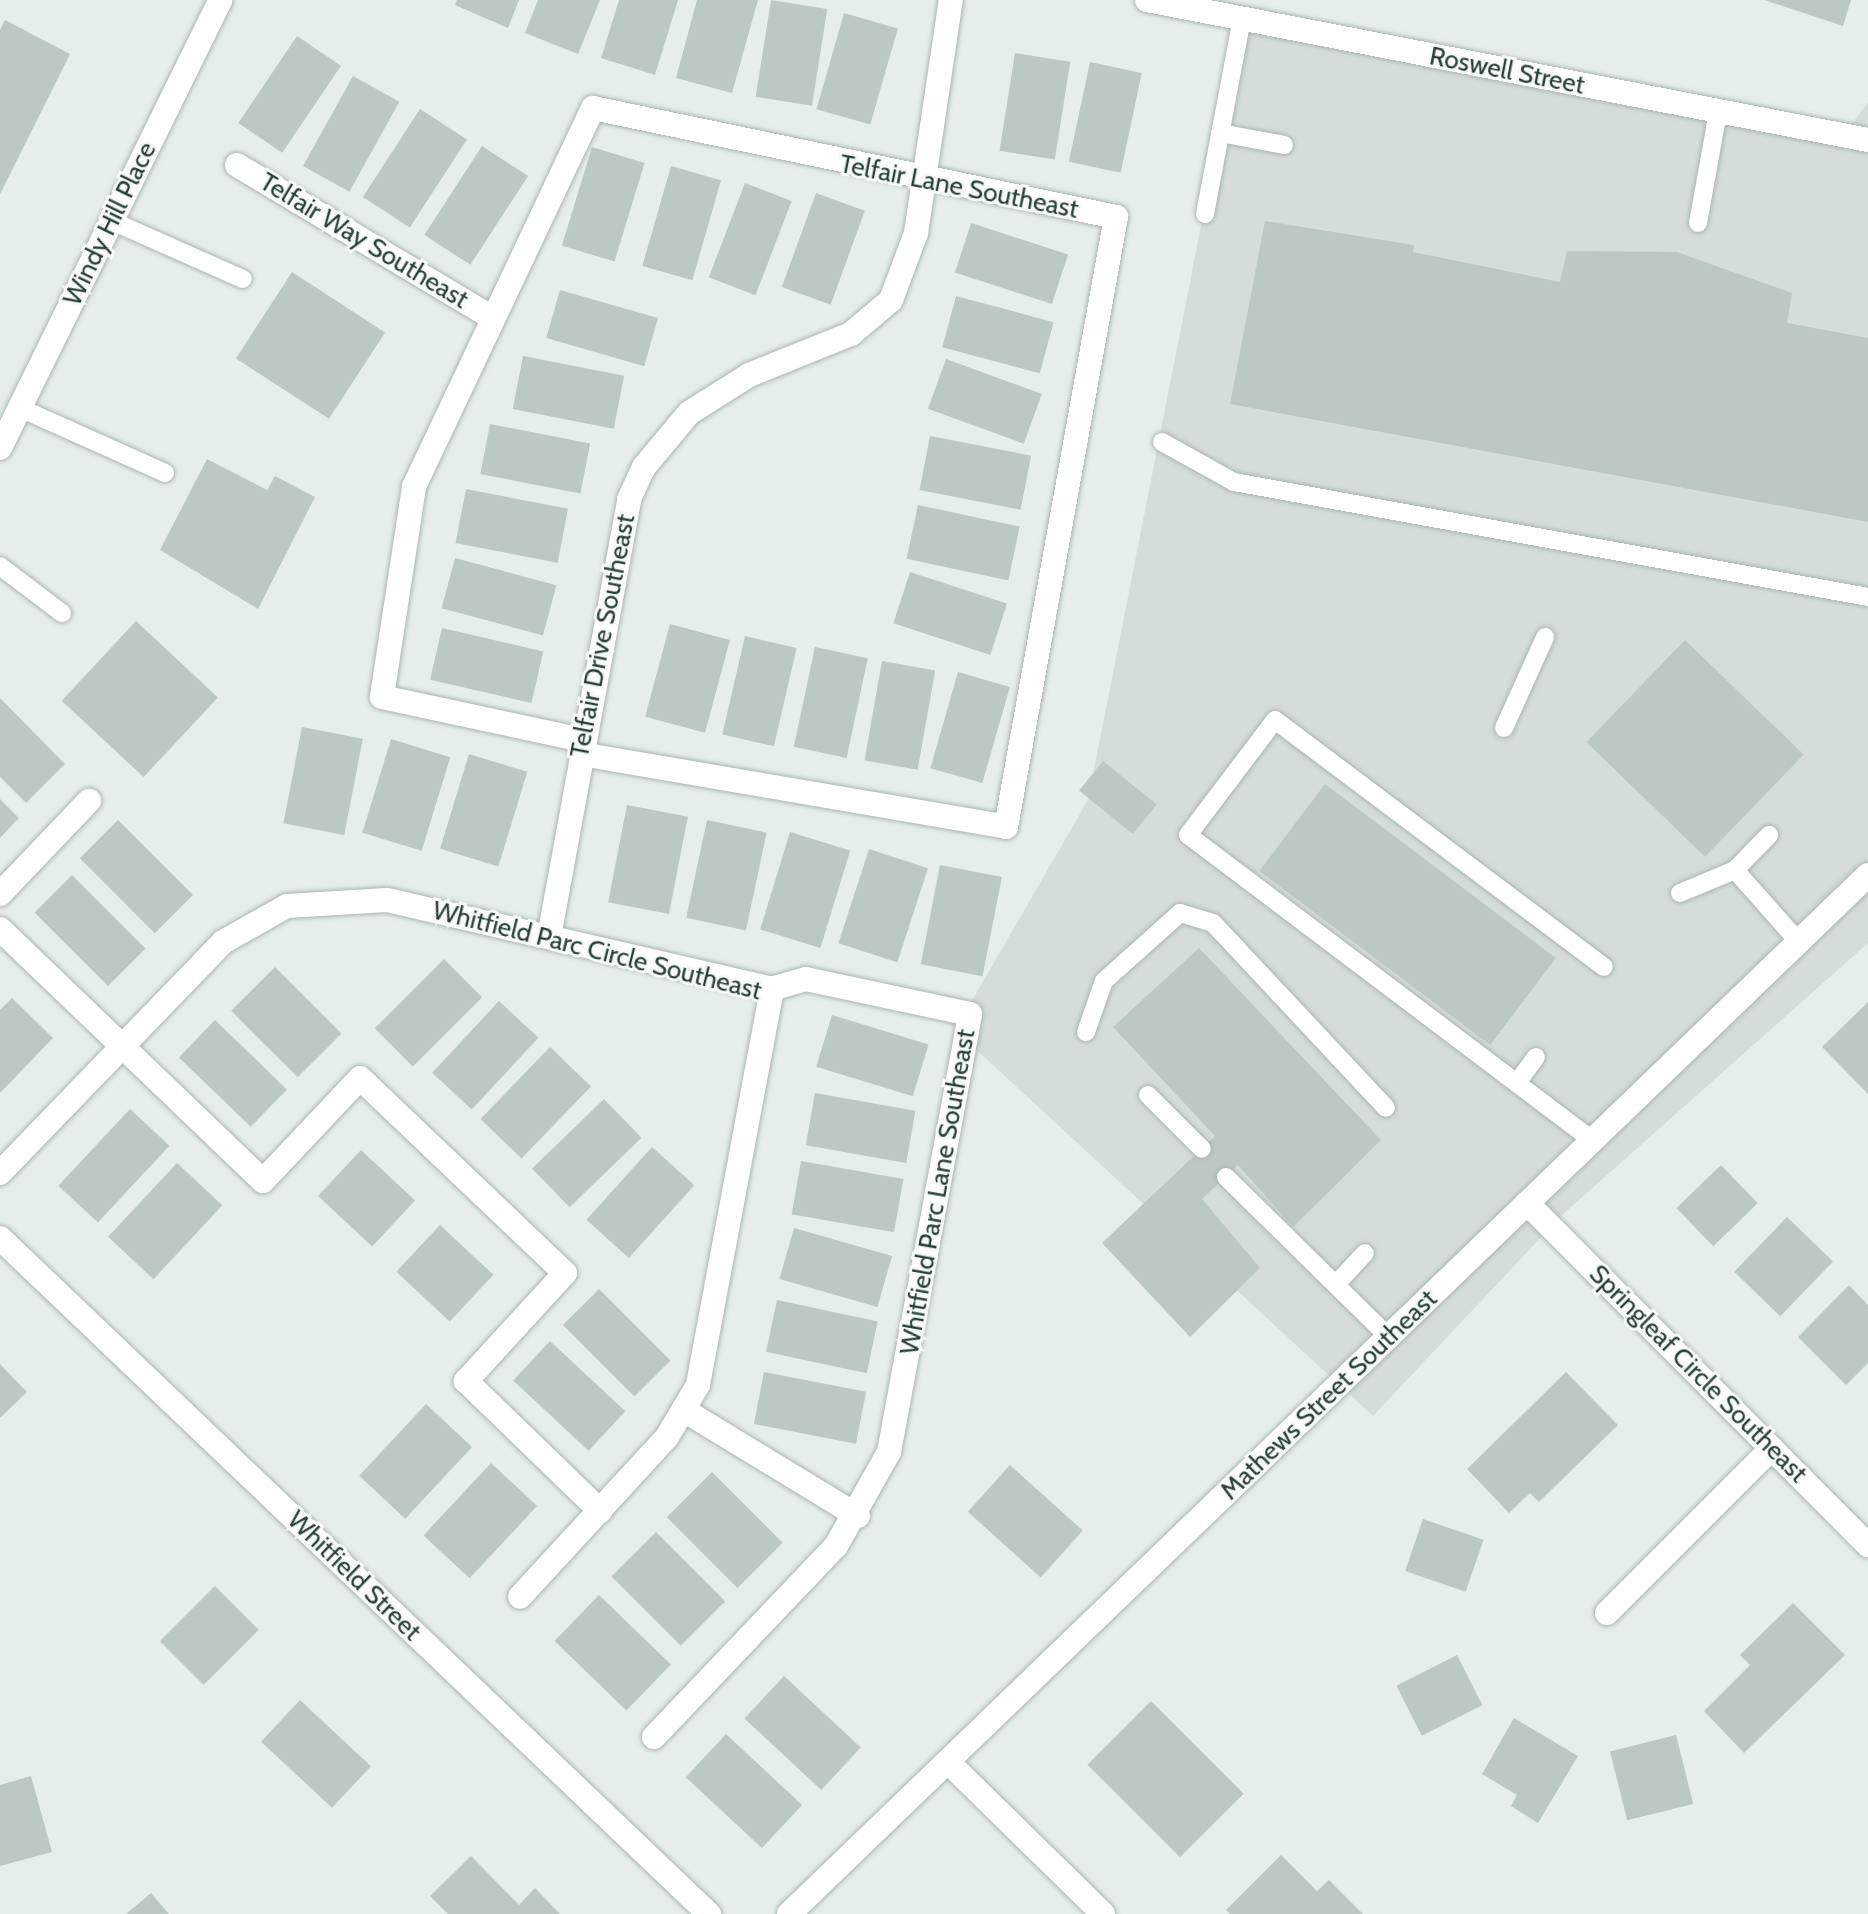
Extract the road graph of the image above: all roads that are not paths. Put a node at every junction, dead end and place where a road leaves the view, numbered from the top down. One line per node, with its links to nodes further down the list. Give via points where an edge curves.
1 (220, 0): 12 (street, Windy Hill Place)
2 (951, 0): 10 (street, Telfair Drive Southeast)
3 (1147, 0): 4 (street, Roswell Street)
4 (1242, 18): 5 (street, Roswell Street); 6 (lane)
5 (1718, 112): 7 (street, Roswell Street); 13 (lane)
6 (1220, 133): 8 (lane); 11 (lane)
7 (1868, 140)
8 (1284, 145)
9 (237, 165): 15 (street, Telfair Way Southeast)
10 (926, 183): 15 (street, Telfair Lane Southeast, via 593,108); 25 (street, Telfair Drive Southeast, via 902,274 873,318 717,392 644,467 618,537); 25 (street, Telfair Lane Southeast, via 1116,217 1006,827)
11 (1205, 214)
12 (112, 221): 14 (lane); 16 (street, Windy Hill Place)
13 (1698, 223)
14 (243, 279)
15 (491, 317): 25 (street, Telfair Lane Southeast, via 414,487 382,697)
16 (20, 408): 18 (street, Windy Hill Place); 19 (lane)
17 (1162, 442): 21 (lane, via 1234,482)
18 (0, 448)
19 (165, 473)
20 (0, 566): 22 (lane)
21 (1868, 597)
22 (62, 613)
23 (1545, 637): 24 (lane)
24 (1504, 728)
25 (582, 747): 33 (street, Telfair Drive Southeast)
26 (89, 801): 31 (street)
27 (1769, 835): 28 (lane)
28 (1735, 870): 30 (lane); 34 (lane)
29 (1868, 875): 34 (street, Mathews Street Southeast)
30 (1680, 893)
31 (0, 894)
32 (0, 929): 38 (street)
33 (549, 937): 36 (street, Whitfield Parc Circle Southeast); 38 (street, Whitfield Parc Circle Southeast, via 387,900 287,906 223,942)
34 (1797, 940): 43 (street, Mathews Street Southeast)
35 (1604, 967): 40 (lane, via 1275,720 1188,835)
36 (772, 989): 52 (street, Whitfield Parc Circle Southeast, via 698,1385); 55 (street, Whitfield Parc Lane Southeast, via 806,979 970,1014 897,1419)
37 (1086, 1032): 42 (lane, via 1104,981 1180,913 1213,923)
38 (121, 1047): 45 (street, Whitfield Parc Circle Southeast); 54 (street, via 263,1181 360,1078 565,1273 466,1381)
39 (1536, 1057): 40 (lane)
40 (1517, 1083): 43 (lane)
41 (1148, 1095): 44 (lane)
42 (1386, 1108)
43 (1592, 1140): 47 (street, Mathews Street Southeast)
44 (1202, 1149)
45 (0, 1173)
46 (1226, 1177): 50 (lane)
47 (1527, 1203): 51 (street, Mathews Street Southeast); 53 (street, Springleaf Circle Southeast)
48 (0, 1238): 61 (street, Whitfield Street)
49 (1365, 1253): 50 (lane)
50 (1336, 1284): 51 (lane)
51 (1389, 1337): 60 (street, Mathews Street Southeast)
52 (687, 1412): 54 (street, Whitfield Parc Circle Southeast); 55 (street)
53 (1772, 1448): 56 (street, Springleaf Circle Southeast); 58 (street)
54 (600, 1511): 57 (street, Whitfield Parc Circle Southeast)
55 (858, 1516): 59 (street, Whitfield Parc Lane Southeast, via 804,1584)
56 (1868, 1545)
57 (520, 1597)
58 (1607, 1613)
59 (654, 1737)
60 (950, 1764): 62 (street, Mathews Street Southeast); 63 (street)
61 (709, 1914)
62 (789, 1914)
63 (1103, 1914)

